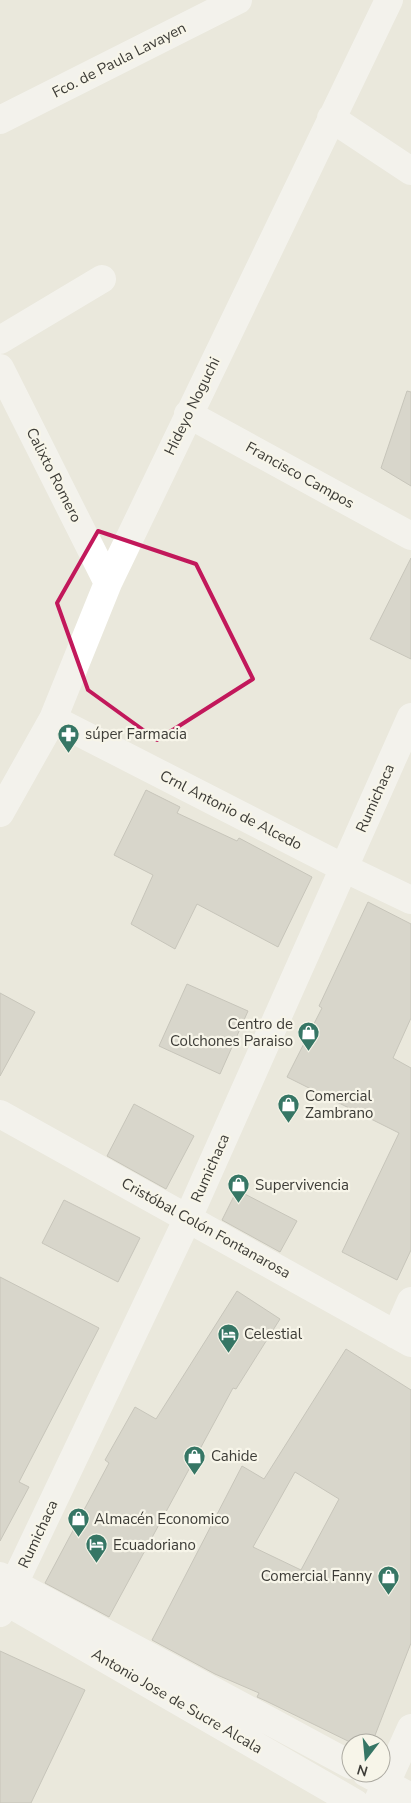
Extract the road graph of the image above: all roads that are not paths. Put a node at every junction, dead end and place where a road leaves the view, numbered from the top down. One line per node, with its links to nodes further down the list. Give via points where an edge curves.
1 (238, 0): 4 (street, Fco. de Paula Lavayen)
2 (389, 0): 3 (street, Hideyo Noguchi)
3 (331, 118): 5 (street); 9 (street, Hideyo Noguchi)
4 (0, 120)
5 (411, 171)
6 (102, 279): 7 (street)
7 (0, 340)
8 (0, 368): 11 (street, Calixto Romero)
9 (188, 414): 10 (street, Francisco Campos); 11 (street, Hideyo Noguchi)
10 (411, 536)
11 (108, 583): 13 (street, Hideyo Noguchi)
12 (411, 717): 15 (street, Rumichaca)
13 (53, 719): 14 (street, Hideyo Noguchi); 15 (street, Crnl Antonio de Alcedo)
14 (0, 813)
15 (344, 868): 16 (street, Crnl Antonio de Alcedo); 18 (street, Rumichaca)
16 (411, 900)
17 (0, 1114): 18 (street, Cristóbal Colón Fontanarosa)
18 (188, 1218): 20 (street, Cristóbal Colón Fontanarosa); 21 (street, Rumichaca)
19 (411, 1301): 20 (street)
20 (404, 1339)
21 (4, 1594): 23 (street, Antonio Jose de Sucre Alcala); 26 (street, Antonio Jose de Sucre Alcala)
22 (411, 1728): 24 (street)
23 (341, 1760)
24 (376, 1787): 25 (street)
25 (411, 1797)
26 (354, 1803)

